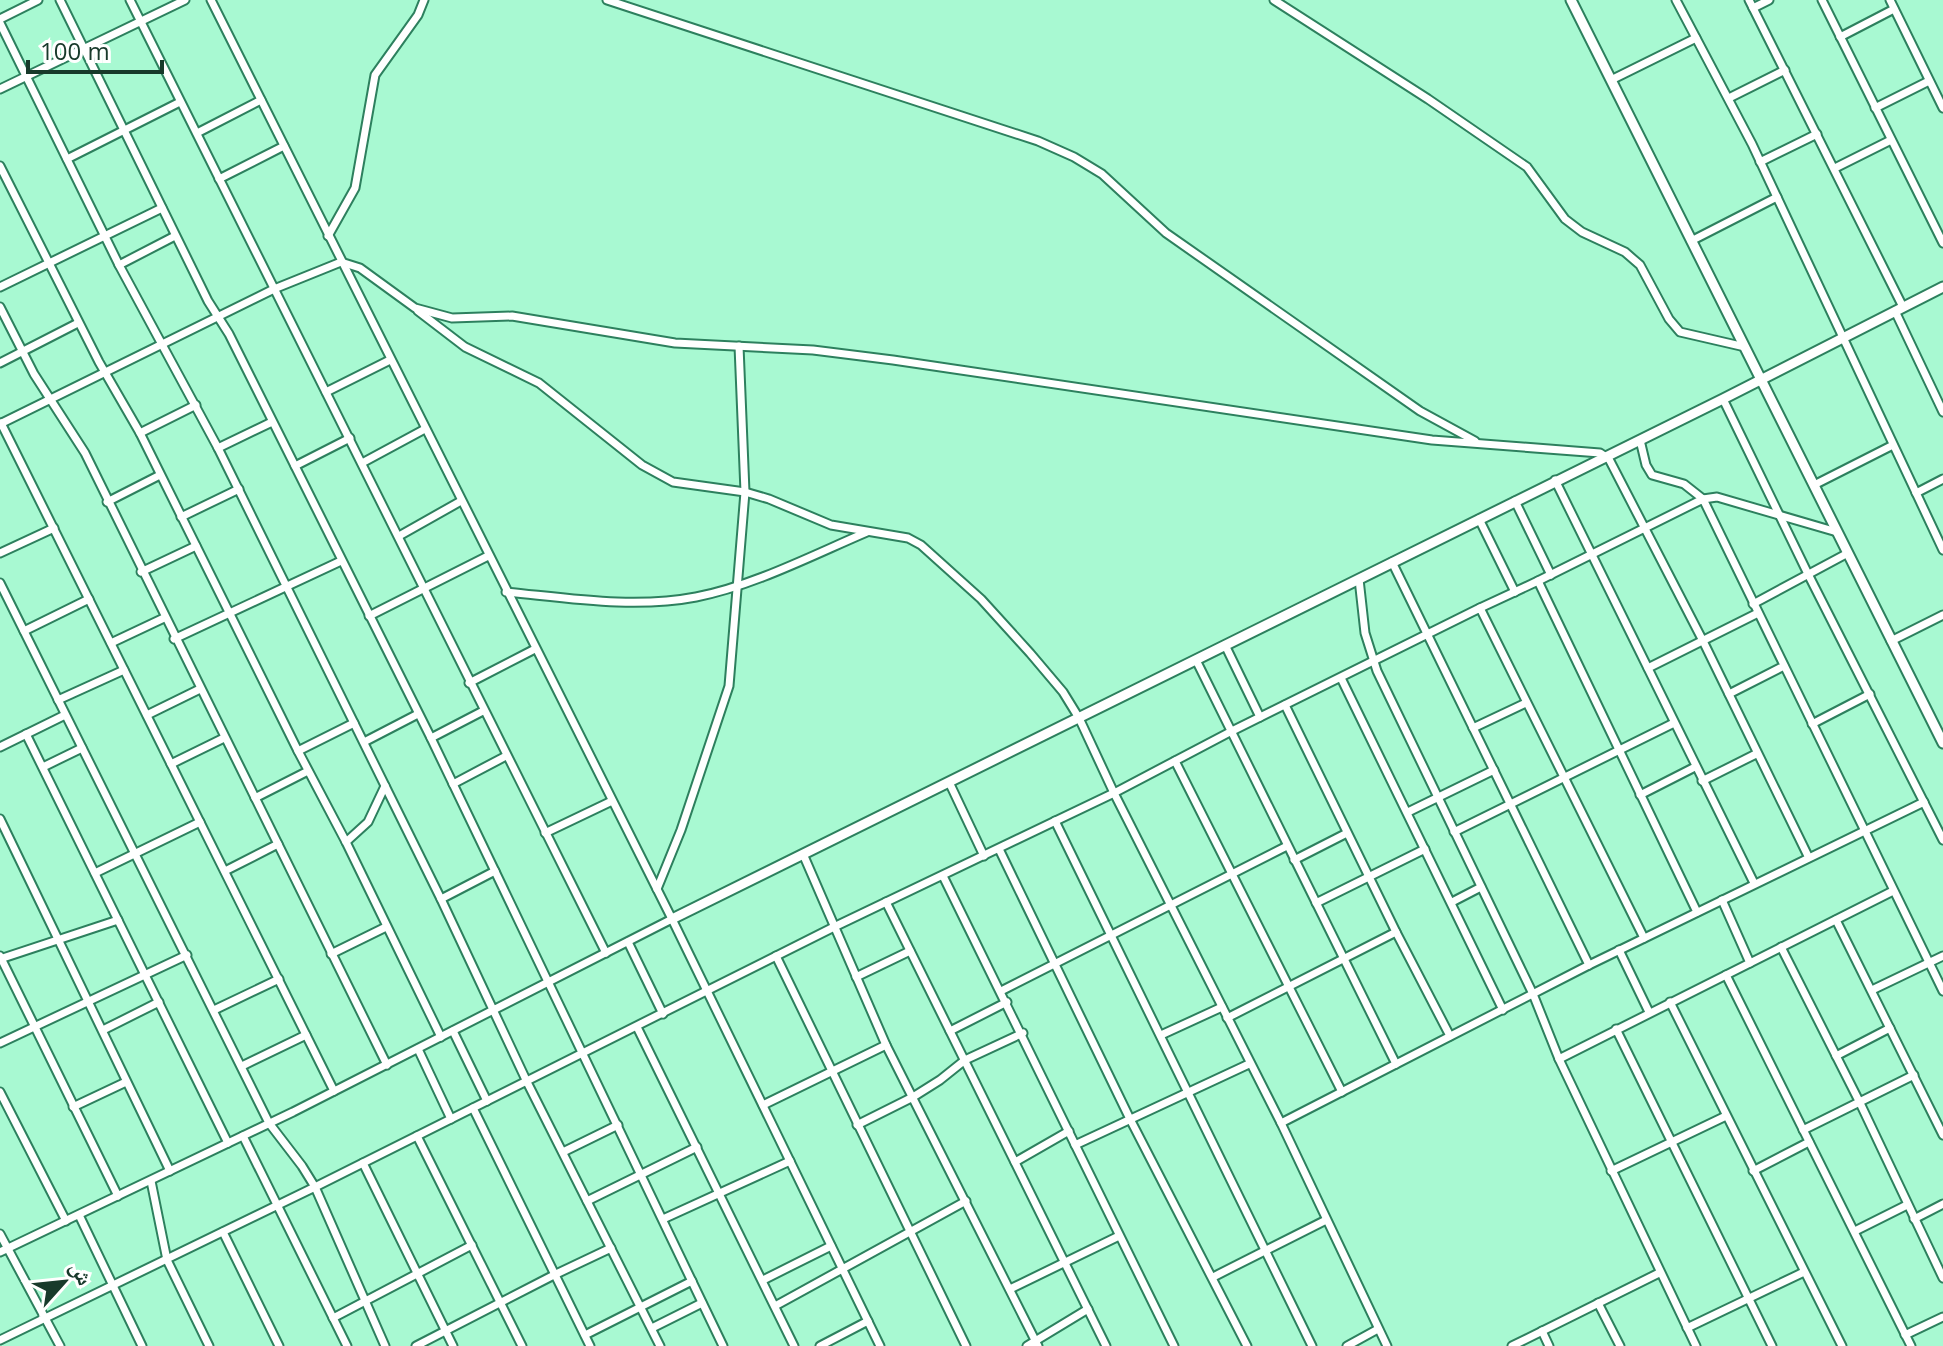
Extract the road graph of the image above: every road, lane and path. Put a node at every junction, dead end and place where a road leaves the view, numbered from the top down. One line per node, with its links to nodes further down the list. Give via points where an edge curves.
1 (38, 0): 17 (street)
2 (60, 0): 21 (street)
3 (130, 0): 18 (street)
4 (185, 0): 18 (street)
5 (211, 0): 28 (street)
6 (424, 0): 46 (street, via 375,75 355,188)
7 (607, 0): 80 (street, via 1074,157 1102,174 1166,233 1420,411)
8 (1274, 0): 63 (street, via 1527,167 1565,219 1640,265 1680,332)
9 (1571, 0): 24 (street)
10 (1676, 0): 20 (street)
11 (1749, 0): 15 (street)
12 (1769, 0): 15 (street)
13 (1822, 0): 19 (street)
14 (1890, 0): 16 (street)
15 (1753, 8): 22 (street)
16 (1894, 9): 19 (street); 25 (street)
17 (0, 21): 23 (street)
18 (141, 22): 21 (street); 29 (street)
19 (1840, 37): 30 (street)
20 (1696, 38): 24 (street); 27 (street)
21 (85, 49): 23 (street); 32 (street)
22 (1785, 70): 27 (street); 34 (street)
23 (26, 77): 26 (street); 37 (street)
24 (1611, 80): 47 (street)
25 (1929, 81): 30 (street); 31 (street)
26 (0, 89)
27 (1729, 98): 38 (street)
28 (261, 100): 33 (street); 36 (street)
29 (180, 102): 32 (street); 33 (street)
30 (1875, 108): 35 (street)
31 (1943, 108)
32 (124, 130): 37 (street); 43 (street)
33 (197, 133): 41 (street)
34 (1817, 134): 38 (street); 40 (street)
35 (1891, 140): 40 (street); 48 (street)
36 (284, 146): 41 (street); 46 (street)
37 (67, 159): 44 (street)
38 (1760, 162): 42 (street)
39 (0, 166): 50 (street)
40 (1835, 168): 57 (street)
41 (219, 179): 54 (street)
42 (1777, 197): 47 (street); 60 (street)
43 (162, 208): 44 (street); 45 (street)
44 (105, 236): 50 (street); 51 (street)
45 (175, 236): 51 (street); 58 (street)
46 (328, 236): 49 (street)
47 (1691, 241): 63 (street)
48 (1943, 243)
49 (341, 262): 54 (street); 56 (street, via 360,268); 65 (street)
50 (48, 263): 52 (street); 59 (street)
51 (119, 265): 61 (street)
52 (0, 287)
53 (1943, 287): 57 (street)
54 (274, 289): 58 (street); 69 (street)
55 (0, 307): 64 (street)
56 (415, 308): 62 (street, via 452,318 512,316 675,343); 91 (street, via 465,347 539,383 656,474 690,486)
57 (1899, 309): 60 (street); 73 (street)
58 (218, 317): 61 (street); 74 (street)
59 (78, 323): 64 (street); 67 (street)
60 (1843, 337): 68 (street); 81 (street)
61 (163, 344): 67 (street); 72 (street)
62 (739, 346): 80 (street, via 893,360 1432,440); 91 (street)
63 (1745, 347): 68 (street)
64 (22, 352): 66 (street); 70 (street)
65 (390, 360): 69 (street); 76 (street)
66 (0, 363)
67 (105, 372): 70 (street); 77 (street)
68 (1762, 379): 71 (street); 89 (street)
69 (326, 392): 78 (street)
70 (50, 398): 75 (street); 96 (street, via 85,453)
71 (1723, 399): 79 (street); 97 (street)
72 (196, 405): 77 (street); 82 (street)
73 (1943, 412)
74 (272, 422): 82 (street); 85 (street)
75 (1, 423): 100 (street)
76 (425, 429): 84 (street); 94 (street)
77 (140, 433): 86 (street)
78 (350, 438): 84 (street); 85 (street)
79 (1640, 440): 83 (street); 93 (street, via 1652,475 1684,484)
80 (1477, 442): 83 (street)
81 (1893, 445): 89 (street); 92 (street)
82 (218, 448): 90 (street)
83 (1607, 456): 88 (street); 101 (street)
84 (362, 463): 104 (street)
85 (295, 466): 111 (street)
86 (160, 475): 96 (street); 98 (street)
87 (1943, 479): 92 (street)
88 (1555, 480): 95 (street); 109 (street)
89 (1814, 485): 103 (street)
90 (239, 489): 98 (street); 120 (street)
91 (745, 492): 102 (street, via 831,525); 119 (street)
92 (1916, 493): 106 (street)
93 (1703, 499): 97 (street, via 1717,497); 101 (street); 125 (street)
94 (461, 501): 104 (street); 110 (street)
95 (1515, 501): 99 (street); 115 (street)
96 (107, 502): 113 (street)
97 (1778, 515): 103 (street); 114 (street)
98 (181, 517): 105 (street)
99 (1479, 519): 112 (street); 123 (street)
100 (54, 528): 107 (street); 124 (street)
101 (1645, 528): 109 (street); 137 (street)
102 (867, 532): 119 (street); 160 (street, via 908,538 942,563 1030,653)
103 (1837, 532): 108 (street)
104 (399, 536): 121 (street)
105 (196, 546): 113 (street); 129 (street)
106 (1943, 550)
107 (0, 553)
108 (1848, 553): 114 (street); 138 (street)
109 (1592, 555): 115 (street); 145 (street)
110 (488, 556): 121 (street); 122 (street)
111 (341, 561): 120 (street); 132 (street)
112 (1392, 562): 116 (street); 135 (street)
113 (141, 572): 133 (street)
114 (1808, 574): 125 (street); 151 (street)
115 (1551, 575): 117 (street)
116 (1359, 579): 140 (street); 143 (street)
117 (1538, 581): 123 (street); 174 (street)
118 (0, 583): 126 (street)
119 (739, 584): 122 (street, via 694,597 619,602); 222 (street, via 725,700)
120 (286, 586): 129 (street); 161 (street)
121 (424, 589): 132 (street); 148 (street)
122 (506, 592): 141 (street)
123 (1515, 592): 127 (street)
124 (89, 599): 134 (street); 139 (street)
125 (1753, 604): 130 (street)
126 (11, 605): 128 (street); 134 (street)
127 (1480, 608): 135 (street); 153 (street)
128 (0, 611)
129 (230, 613): 136 (street); 173 (street)
130 (1758, 613): 137 (street); 144 (street)
131 (1943, 615): 138 (street)
132 (369, 616): 156 (street)
133 (164, 618): 136 (street); 139 (street)
134 (24, 631): 152 (street)
135 (1428, 634): 143 (street); 164 (street)
136 (174, 639): 149 (street)
137 (1703, 641): 145 (street); 150 (street)
138 (1891, 641): 170 (street)
139 (111, 643): 146 (street)
140 (1225, 645): 142 (street); 159 (street)
141 (535, 649): 148 (street); 192 (street)
142 (1196, 660): 160 (street); 165 (street)
143 (1373, 662): 147 (street); 191 (street)
144 (1784, 666): 150 (street); 163 (street)
145 (1648, 668): 162 (street)
146 (124, 670): 152 (street); 158 (street)
147 (1341, 678): 154 (street); 195 (street)
148 (469, 683): 155 (street)
149 (200, 689): 158 (street); 167 (street)
150 (1729, 694): 175 (street)
151 (1870, 694): 163 (street); 193 (street)
152 (58, 700): 157 (street)
153 (1526, 703): 164 (street); 183 (street)
154 (1285, 705): 159 (street); 202 (street)
155 (483, 711): 168 (street); 176 (street)
156 (418, 714): 168 (street); 169 (street)
157 (65, 715): 166 (street); 172 (street)
158 (147, 715): 178 (street)
159 (1260, 717): 165 (street)
160 (1079, 718): 185 (street); 188 (street)
161 (354, 723): 169 (street); 173 (street)
162 (1674, 723): 174 (street); 180 (street)
163 (1812, 724): 199 (street)
164 (1473, 728): 181 (street)
165 (1230, 732): 177 (street); 206 (street)
166 (26, 734): 171 (street); 179 (street)
167 (224, 738): 178 (street); 190 (street)
168 (431, 738): 186 (street)
169 (364, 742): 187 (street)
170 (1943, 743)
171 (0, 747)
172 (82, 748): 179 (street); 209 (street)
173 (298, 751): 182 (street)
174 (1618, 751): 183 (street); 189 (street)
175 (1756, 754): 184 (street); 212 (street)
176 (506, 756): 186 (street); 201 (street)
177 (1175, 761): 188 (street); 216 (street)
178 (171, 764): 198 (street)
179 (43, 767): 217 (street)
180 (1695, 767): 184 (street); 189 (street)
181 (1494, 770): 191 (street); 194 (street)
182 (308, 771): 190 (street); 204 (street)
183 (1564, 778): 194 (street); 238 (street)
184 (1702, 781): 220 (street)
185 (949, 782): 210 (street); 211 (street)
186 (453, 784): 215 (street)
187 (385, 786): 204 (street, via 368,822); 224 (street)
188 (1114, 793): 197 (street); 228 (street)
189 (1640, 795): 230 (street)
190 (255, 798): 205 (street)
191 (1437, 798): 195 (street); 200 (street)
192 (612, 801): 201 (street); 222 (street)
193 (1924, 802): 199 (street); 203 (street)
194 (1511, 804): 200 (street); 254 (street)
195 (1408, 812): 208 (street)
196 (0, 819): 239 (street)
197 (1055, 821): 207 (street); 237 (street)
198 (200, 822): 209 (street); 214 (street)
199 (1863, 831): 212 (street); 223 (street)
200 (1454, 832): 221 (street)
201 (545, 833): 244 (street)
202 (1347, 833): 213 (street); 219 (street)
203 (1943, 840)
204 (346, 842): 234 (street)
205 (278, 844): 214 (street); 245 (street)
206 (1287, 846): 213 (street); 216 (street)
207 (999, 849): 211 (street); 251 (street)
208 (1425, 849): 219 (street); 227 (street)
209 (135, 854): 217 (street); 246 (street)
210 (803, 854): 231 (street); 235 (street)
211 (984, 856): 218 (street)
212 (1808, 856): 220 (street)
213 (1294, 860): 229 (street)
214 (225, 871): 258 (street)
215 (495, 871): 224 (street); 259 (street)
216 (1231, 872): 228 (street); 260 (street)
217 (95, 873): 232 (street)
218 (943, 876): 226 (street); 263 (street)
219 (1368, 876): 229 (street); 236 (street)
220 (1754, 883): 225 (street)
221 (1481, 887): 227 (street); 265 (street)
222 (657, 889): 231 (street)
223 (1893, 891): 233 (street); 253 (street)
224 (441, 899): 272 (street)
225 (1722, 900): 230 (street); 252 (street)
226 (886, 902): 235 (street); 243 (street)
227 (1452, 902): 273 (street)
228 (1170, 903): 237 (street); 270 (street)
229 (1316, 903): 250 (street)
230 (1697, 912): 238 (street)
231 (672, 919): 240 (street); 262 (street)
232 (118, 920): 239 (street); 255 (street)
233 (1836, 920): 241 (street); 261 (street)
234 (386, 927): 245 (street); 288 (street)
235 (834, 927): 247 (street); 257 (street)
236 (1396, 932): 250 (street); 287 (street)
237 (1111, 934): 251 (street); 286 (street)
238 (1644, 938): 242 (street)
239 (58, 940): 249 (street); 266 (street)
240 (628, 942): 244 (street); 275 (street)
241 (1781, 947): 252 (street); 293 (street)
242 (1619, 950): 254 (street); 274 (street)
243 (910, 951): 257 (street); 283 (street)
244 (606, 953): 259 (street)
245 (331, 954): 298 (street)
246 (187, 955): 255 (street); 271 (street)
247 (776, 956): 262 (street); 300 (street)
248 (1943, 956): 253 (street)
249 (0, 958): 278 (street)
250 (1343, 959): 260 (street); 297 (street)
251 (1054, 963): 263 (street); 316 (street)
252 (1750, 963): 256 (street)
253 (1929, 963): 261 (street); 264 (street)
254 (1589, 965): 265 (street)
255 (146, 975): 266 (street); 267 (street)
256 (1726, 975): 269 (street); 322 (street)
257 (856, 977): 290 (street)
258 (279, 979): 271 (street); 285 (street)
259 (548, 982): 272 (street); 292 (street)
260 (1288, 986): 276 (street); 307 (street)
261 (1872, 990): 279 (street)
262 (707, 991): 275 (street); 311 (street)
263 (1001, 991): 268 (street)
264 (1943, 991)
265 (1533, 994): 273 (street); 294 (street)
266 (88, 1002): 278 (street); 281 (street)
267 (159, 1002): 281 (street); 329 (street)
268 (1007, 1002): 283 (street); 284 (street)
269 (1670, 1002): 274 (street); 314 (street)
270 (1222, 1007): 276 (street); 286 (street)
271 (214, 1010): 299 (street)
272 (493, 1010): 282 (street); 303 (street)
273 (1503, 1010): 287 (street)
274 (1649, 1012): 280 (street)
275 (663, 1014): 277 (street)
276 (1227, 1018): 296 (street)
277 (637, 1027): 292 (street); 331 (street)
278 (34, 1028): 289 (street); 312 (street)
279 (1890, 1028): 293 (street); 301 (street)
280 (1616, 1029): 294 (street); 327 (street)
281 (103, 1030): 302 (street)
282 (453, 1031): 288 (street); 309 (street)
283 (950, 1031): 295 (street)
284 (1023, 1033): 295 (street); 323 (street)
285 (306, 1035): 299 (street); 304 (street)
286 (1161, 1035): 306 (street)
287 (1450, 1036): 297 (street)
288 (441, 1037): 291 (street)
289 (0, 1043)
290 (886, 1045): 300 (street); 308 (street)
291 (418, 1049): 298 (street); 315 (street)
292 (582, 1053): 303 (street); 320 (street)
293 (1836, 1056): 310 (street)
294 (1559, 1059): 337 (street)
295 (965, 1060): 308 (street); 334 (street)
296 (1249, 1064): 306 (street); 319 (street)
297 (1396, 1064): 307 (street)
298 (387, 1065): 304 (street)
299 (242, 1066): 318 (street)
300 (831, 1072): 311 (street); 321 (street)
301 (1914, 1075): 310 (street); 317 (street)
302 (126, 1082): 312 (street); 336 (street)
303 (527, 1082): 309 (street); 332 (street)
304 (334, 1091): 318 (street)
305 (0, 1092): 353 (street)
306 (1189, 1092): 316 (street); 363 (street)
307 (1342, 1092): 319 (street)
308 (913, 1097): 321 (street); 345 (street)
309 (487, 1101): 313 (street)
310 (1860, 1103): 322 (street); 347 (street)
311 (763, 1105): 333 (street)
312 (73, 1107): 343 (street)
313 (473, 1108): 315 (street); 370 (street)
314 (1726, 1116): 327 (street); 338 (street)
315 (451, 1119): 326 (street)
316 (1130, 1119): 330 (street); 371 (street)
317 (1940, 1119): 324 (street)
318 (269, 1123): 325 (street); 341 (street)
319 (1281, 1123): 352 (street)
320 (618, 1125): 332 (street); 339 (street)
321 (857, 1125): 356 (street)
322 (1803, 1130): 328 (street)
323 (1069, 1131): 330 (street); 334 (street)
324 (1943, 1135)
325 (243, 1136): 329 (street); 348 (street)
326 (417, 1136): 335 (street); 359 (street)
327 (1671, 1142): 337 (street); 377 (street)
328 (1809, 1142): 338 (street); 354 (street)
329 (228, 1143): 336 (street)
330 (1075, 1145): 358 (street)
331 (697, 1147): 339 (street); 342 (street)
332 (563, 1152): 344 (street)
333 (790, 1161): 342 (street); 360 (street)
334 (1015, 1162): 365 (street)
335 (363, 1163): 341 (street); 369 (street)
336 (170, 1171): 340 (street)
337 (1611, 1171): 368 (street)
338 (1753, 1171): 367 (street)
339 (642, 1174): 344 (street); 350 (street)
340 (151, 1181): 343 (street); 364 (street)
341 (315, 1187): 348 (street); 378 (street)
342 (719, 1192): 350 (street); 373 (street)
343 (118, 1196): 349 (street)
344 (587, 1201): 361 (street)
345 (966, 1201): 356 (street); 376 (street)
346 (1943, 1204): 351 (street)
347 (1907, 1205): 351 (street); 354 (street)
348 (276, 1206): 355 (street); 387 (street)
349 (79, 1215): 353 (street); 375 (street)
350 (663, 1219): 374 (street)
351 (1914, 1219): 372 (street)
352 (1326, 1220): 363 (street); 391 (street)
353 (66, 1221): 362 (street)
354 (1855, 1231): 395 (street)
355 (223, 1232): 364 (street); 401 (street)
356 (909, 1232): 366 (street); 413 (street)
357 (0, 1234): 362 (street)
358 (1119, 1236): 365 (street); 416 (street)
359 (472, 1245): 369 (street); 379 (street)
360 (831, 1246): 366 (street); 373 (street)
361 (611, 1248): 370 (street); 383 (street)
362 (4, 1250): 386 (street)
363 (1264, 1250): 371 (street); 418 (street)
364 (167, 1260): 375 (street); 400 (street)
365 (1064, 1263): 376 (street); 384 (street)
366 (842, 1271): 382 (street); 388 (street)
367 (1804, 1272): 377 (street); 426 (street)
368 (1659, 1273): 381 (street); 390 (street)
369 (418, 1274): 378 (street); 392 (street)
370 (554, 1275): 379 (street); 394 (street)
371 (1213, 1277): 417 (street)
372 (1943, 1278)
373 (763, 1280): 382 (street)
374 (692, 1281): 380 (street); 383 (street)
375 (113, 1286): 386 (street); 399 (street)
376 (1010, 1289): 397 (street)
377 (1749, 1299): 390 (street); 425 (street)
378 (364, 1302): 387 (street); 403 (street)
379 (501, 1302): 392 (street); 406 (street)
380 (702, 1303): 389 (street); 409 (street)
381 (1598, 1303): 393 (street); 423 (street)
382 (775, 1306): 410 (street)
383 (641, 1307): 389 (street); 394 (street)
384 (1088, 1309): 397 (street); 415 (street)
385 (1943, 1317): 395 (street)
386 (45, 1318): 396 (street); 398 (street)
387 (333, 1318): 402 (street)
388 (868, 1321): 411 (street); 412 (street)
389 (652, 1328): 408 (street)
390 (1687, 1328): 424 (street)
391 (1378, 1329): 419 (street); 420 (street)
392 (446, 1331): 404 (street); 405 (street)
393 (1542, 1331): 421 (street); 422 (street)
394 (585, 1335): 407 (street)
395 (1905, 1335): 427 (street)
396 (0, 1340)
397 (1037, 1343): 414 (street)
398 (60, 1346)
399 (142, 1346)
400 (209, 1346)
401 (279, 1346)
402 (347, 1346)
403 (385, 1346)
404 (416, 1346)
405 (453, 1346)
406 (522, 1346)
407 (590, 1346)
408 (660, 1346)
409 (723, 1346)
410 (794, 1346)
411 (820, 1346)
412 (880, 1346)
413 (966, 1346)
414 (1027, 1346)
415 (1106, 1346)
416 (1174, 1346)
417 (1247, 1346)
418 (1312, 1346)
419 (1347, 1346)
420 (1387, 1346)
421 (1512, 1346)
422 (1549, 1346)
423 (1620, 1346)
424 (1696, 1346)
425 (1772, 1346)
426 (1842, 1346)
427 (1911, 1346)

